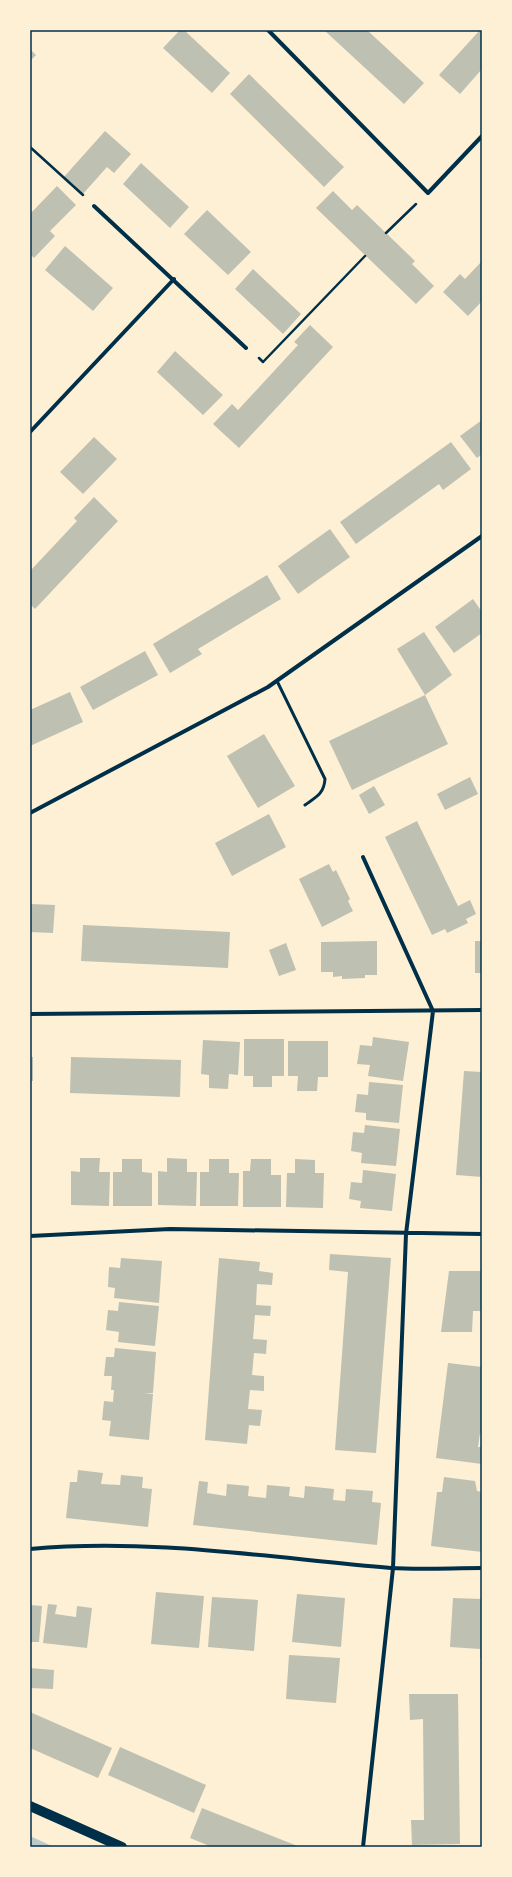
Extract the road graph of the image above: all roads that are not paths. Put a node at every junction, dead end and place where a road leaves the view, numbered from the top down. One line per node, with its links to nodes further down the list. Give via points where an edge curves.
1 (268, 30): 2 (street, via 428,193)
2 (482, 136)
3 (94, 206): 4 (street)
4 (174, 279): 5 (street); 6 (street)
5 (246, 348)
6 (30, 432)
7 (482, 536): 8 (street)
8 (277, 681): 9 (lane, via 325,779 321,794); 10 (street)
9 (305, 805)
10 (30, 812)
11 (363, 857): 13 (street)
12 (482, 1010): 13 (street)
13 (433, 1011): 14 (street); 15 (street)
14 (30, 1014)
15 (406, 1234): 16 (street); 17 (street, via 170,1229); 19 (street)
16 (482, 1234)
17 (30, 1236)
18 (30, 1549): 19 (street, via 69,1545 156,1546)
19 (394, 1568): 20 (street); 23 (street)
20 (482, 1568)
21 (30, 1806): 22 (main road)
22 (122, 1847)
23 (363, 1847)

